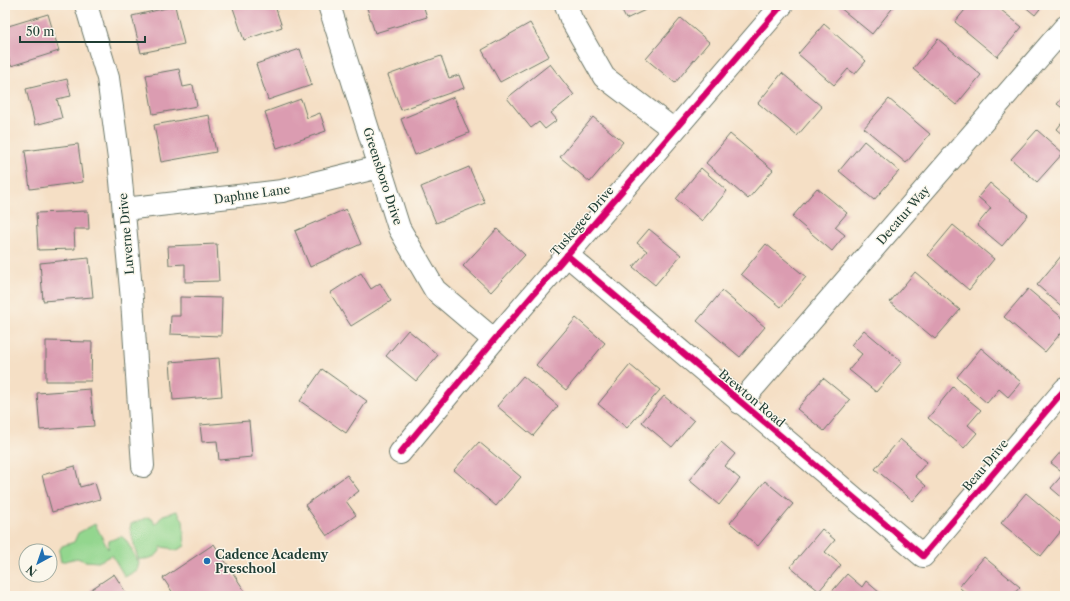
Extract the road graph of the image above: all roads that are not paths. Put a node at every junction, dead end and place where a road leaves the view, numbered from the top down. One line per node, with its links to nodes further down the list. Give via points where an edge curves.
1 (86, 5): 8 (street, Luverne Drive, via 108,78)
2 (329, 5): 7 (street, Greensboro Drive)
3 (566, 5): 6 (street, via 571,19 604,77)
4 (782, 5): 6 (street, Tuskegee Drive)
5 (1065, 27): 12 (street, Decatur Way)
6 (674, 130): 9 (street, Tuskegee Drive)
7 (379, 167): 8 (street, Daphne Lane, via 282,191); 10 (street, Greensboro Drive, via 399,228 435,290)
8 (124, 209): 14 (street, Luverne Drive)
9 (567, 255): 10 (street, Tuskegee Drive); 12 (street, Brewton Road)
10 (494, 340): 13 (street, Tuskegee Drive)
11 (1065, 389): 15 (street, Beau Drive)
12 (740, 403): 15 (street, Brewton Road)
13 (400, 453)
14 (143, 466)
15 (923, 556)

